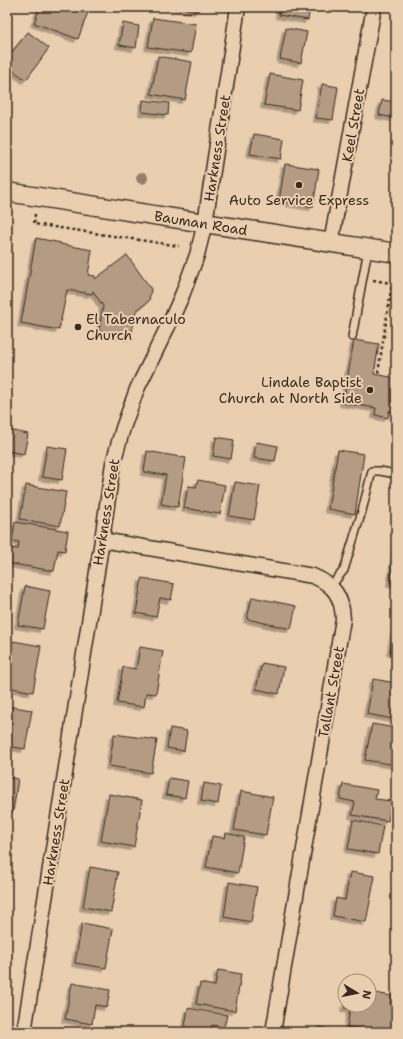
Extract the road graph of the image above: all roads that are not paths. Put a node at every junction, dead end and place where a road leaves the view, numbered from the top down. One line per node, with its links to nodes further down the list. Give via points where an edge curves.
1 (238, 7): 4 (street, Harkness Street)
2 (374, 7): 5 (street, Keel Street)
3 (7, 192): 4 (street, Bauman Road)
4 (205, 223): 5 (street, Bauman Road); 10 (street, Harkness Street, via 183,293 137,389 122,428 113,463)
5 (332, 243): 6 (street, Bauman Road)
6 (368, 248): 7 (street, Bauman Road); 8 (lane)
7 (396, 253)
8 (352, 337)
9 (396, 474): 11 (lane, via 372,471 344,570)
10 (102, 540): 11 (street, via 303,573 323,580); 12 (street, Harkness Street)
11 (331, 586): 13 (street, Tallant Street, via 337,593 344,619)
12 (24, 1032)
13 (273, 1032)

